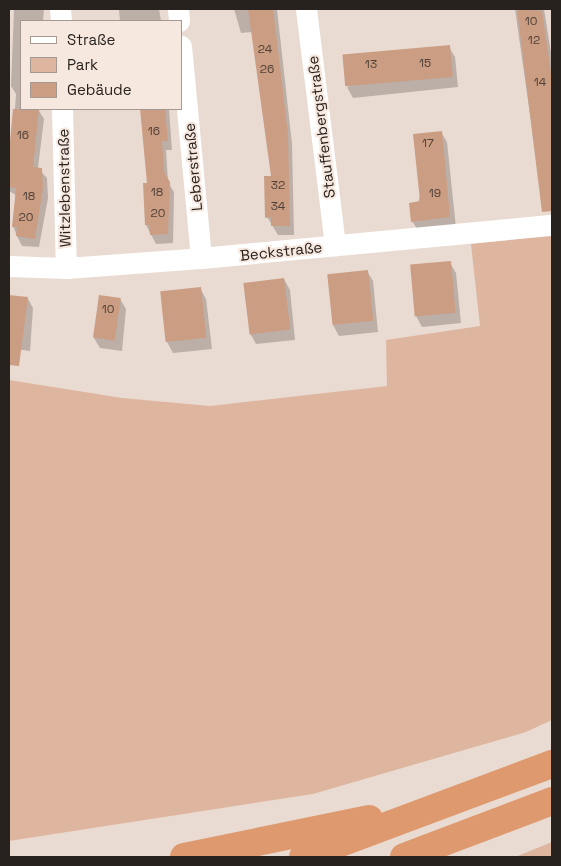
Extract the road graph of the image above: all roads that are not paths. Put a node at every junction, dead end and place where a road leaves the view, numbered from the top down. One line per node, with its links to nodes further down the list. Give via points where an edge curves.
1 (306, 9): 5 (street, Stauffenbergstraße)
2 (182, 57): 6 (street, Leberstraße)
3 (62, 110): 8 (street, Witzlebenstraße)
4 (552, 225): 5 (street, Beckstraße)
5 (335, 245): 6 (street, Beckstraße)
6 (201, 258): 8 (street, Beckstraße)
7 (9, 266): 8 (street, Beckstraße)
8 (66, 268)
9 (552, 764): 11 (highway)
10 (552, 801): 12 (highway)
11 (444, 806): 13 (highway); 14 (highway)
12 (412, 855)
13 (184, 857)
14 (303, 857)

